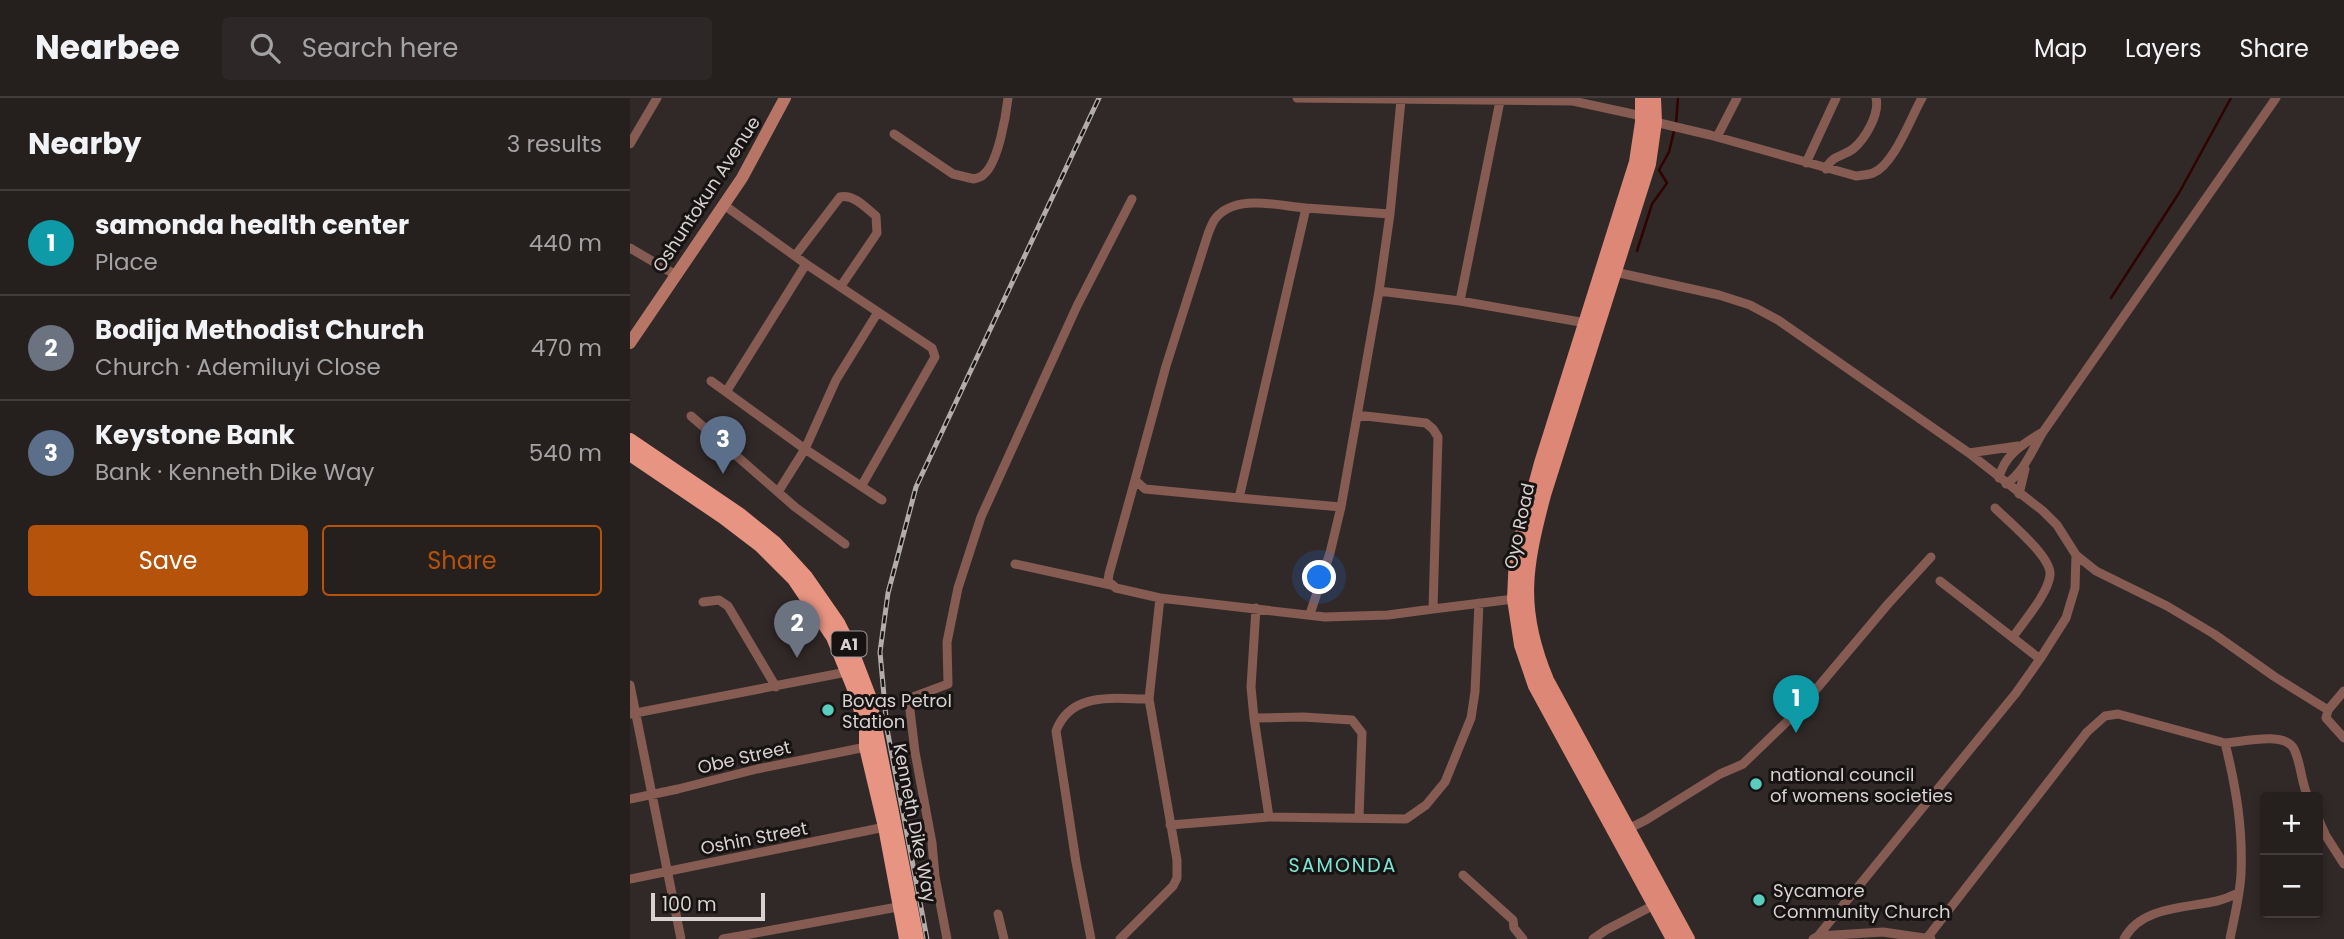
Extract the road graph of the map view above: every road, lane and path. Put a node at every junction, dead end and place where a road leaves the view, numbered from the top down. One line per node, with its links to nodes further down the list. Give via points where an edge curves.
1 (657, 98): 18 (street)
2 (785, 98): 22 (main road, Oshuntokun Avenue)
3 (1008, 98): 16 (street, via 992,161 985,174 974,180 953,174)
4 (1297, 98): 12 (street)
5 (1642, 98): 15 (main road, Oyo Road)
6 (1654, 98): 15 (main road, Oyo Road)
7 (1737, 98): 17 (street)
8 (1836, 98): 19 (street)
9 (1876, 98): 20 (street, via 1876,112 1864,136 1850,151 1833,158)
10 (1922, 98): 20 (street, via 1897,145 1875,172 1856,176)
11 (2276, 98): 40 (street)
12 (1401, 100): 14 (street); 24 (street)
13 (1573, 100): 14 (street); 15 (street)
14 (1500, 101): 32 (street)
15 (1648, 119): 17 (street); 28 (main road, Oyo Road, via 1649,164); 34 (main road, Oyo Road)
16 (894, 134)
17 (1717, 137): 19 (street)
18 (630, 144)
19 (1805, 163): 20 (street)
20 (1826, 169)
21 (1132, 198): 105 (street, via 1077,306 981,517 958,588 947,642 948,684 909,702)
22 (724, 205): 26 (street); 29 (main road, Oshuntokun Avenue)
23 (1306, 208): 24 (street); 48 (street, via 1243,204 1215,219); 53 (street)
24 (1390, 214): 31 (street)
25 (630, 248): 29 (street)
26 (795, 256): 27 (street); 30 (street, via 841,197 853,198 876,216 877,233)
27 (806, 264): 30 (street); 37 (street)
28 (1615, 272): 44 (street, via 1750,305); 90 (main road, Oyo Road, via 1544,495 1527,571 1526,599 1532,641 1547,680)
29 (676, 275): 35 (main road, Oshuntokun Avenue)
30 (841, 286): 33 (street)
31 (1379, 291): 32 (street); 38 (street)
32 (1460, 302): 34 (street)
33 (878, 312): 43 (street, via 836,380); 50 (street, via 932,348 935,358)
34 (1586, 323): 64 (main road, Oyo Road, via 1519,544)
35 (630, 343)
36 (711, 381): 37 (street)
37 (726, 392): 43 (street)
38 (1357, 415): 55 (street); 68 (street, via 1426,423 1438,437)
39 (691, 416): 51 (street)
40 (2042, 432): 42 (street); 46 (street)
41 (630, 440): 47 (highway, Kenneth Dike Way / A1)
42 (2020, 446): 44 (street); 49 (street, via 2001,467)
43 (805, 449): 50 (street); 51 (street)
44 (1969, 453): 49 (street)
45 (630, 454): 47 (highway, Kenneth Dike Way / A1)
46 (2028, 459): 49 (street, via 2015,478); 52 (street)
47 (675, 478): 72 (highway, Kenneth Dike Way / A1, via 739,514 780,549 823,600 851,649)
48 (1135, 480): 53 (street, via 1145,489); 62 (street, via 1109,574)
49 (2003, 481): 52 (street)
50 (862, 485): 54 (street)
51 (778, 492): 57 (street)
52 (2019, 494): 58 (street, via 2057,525)
53 (1239, 498): 55 (street)
54 (882, 500)
55 (1341, 507): 69 (street)
56 (1995, 508): 70 (street, via 2045,559 2050,575)
57 (845, 544)
58 (2076, 555): 71 (street, via 2075,588 2066,618); 77 (street, via 2096,571 2214,634)
59 (1931, 557): 90 (street, via 1797,712 1743,764)
60 (1015, 564): 62 (street)
61 (1940, 581): 70 (street)
62 (1111, 585): 63 (street)
63 (1160, 598): 67 (street); 76 (street)
64 (1514, 599): 66 (street); 97 (main road, Oyo Road, via 1521,645 1535,686)
65 (703, 602): 74 (street, via 719,600 728,606)
66 (1479, 603): 68 (street); 87 (street, via 1471,718 1445,782 1426,805 1406,819)
67 (1256, 608): 69 (street); 79 (street, via 1251,687)
68 (1433, 609): 69 (street, via 1341,618)
69 (1310, 614)
70 (2013, 637): 71 (street)
71 (2040, 659): 100 (street)
72 (854, 672): 74 (street); 82 (highway, Kenneth Dike Way / A1); 98 (highway, Kenneth Dike Way / A1, via 877,727)
73 (630, 685): 78 (street)
74 (776, 687): 78 (street)
75 (2344, 691): 77 (street)
76 (1149, 699): 88 (street); 107 (street, via 1084,702 1061,718 1056,731)
77 (2328, 710): 80 (street, via 2326,718)
78 (634, 713): 84 (street)
79 (1254, 718): 86 (street); 87 (street, via 1356,723 1362,733)
80 (2344, 738)
81 (2225, 743): 83 (street, via 2287,741 2295,750); 96 (street, via 2241,827); 113 (street, via 2118,714 2105,716 2087,733)
82 (866, 747): 84 (street, Obe Street); 89 (highway, Kenneth Dike Way / A1)
83 (2306, 792)
84 (653, 795): 85 (street, Obe Street); 93 (street)
85 (630, 799)
86 (1269, 817): 87 (street); 88 (street)
87 (1359, 817)
88 (1170, 825): 108 (street, via 1177,878)
89 (885, 827): 93 (street, Oshin Street); 98 (highway, Kenneth Dike Way / A1)
90 (1628, 829): 112 (main road, Oyo Road)
91 (2323, 829): 92 (street)
92 (2344, 864)
93 (668, 871): 95 (street, Oshin Street); 101 (street)
94 (1463, 876): 109 (street, via 1513,920)
95 (630, 879)
96 (2238, 894): 114 (street, via 2154,914); 115 (street)
97 (1654, 905): 110 (street); 111 (main road, Oyo Road)
98 (904, 906): 102 (street); 103 (highway, Kenneth Dike Way / A1); 104 (highway, Kenneth Dike Way / A1)
99 (998, 914): 106 (street)
100 (1815, 938): 113 (street, via 1883,932)
101 (681, 939)
102 (723, 939)
103 (906, 939)
104 (917, 939)
105 (947, 939)
106 (1004, 939)
107 (1091, 939)
108 (1120, 939)
109 (1523, 939)
110 (1594, 939)
111 (1673, 939)
112 (1688, 939)
113 (1930, 939)
114 (2124, 939)
115 (2230, 939)

